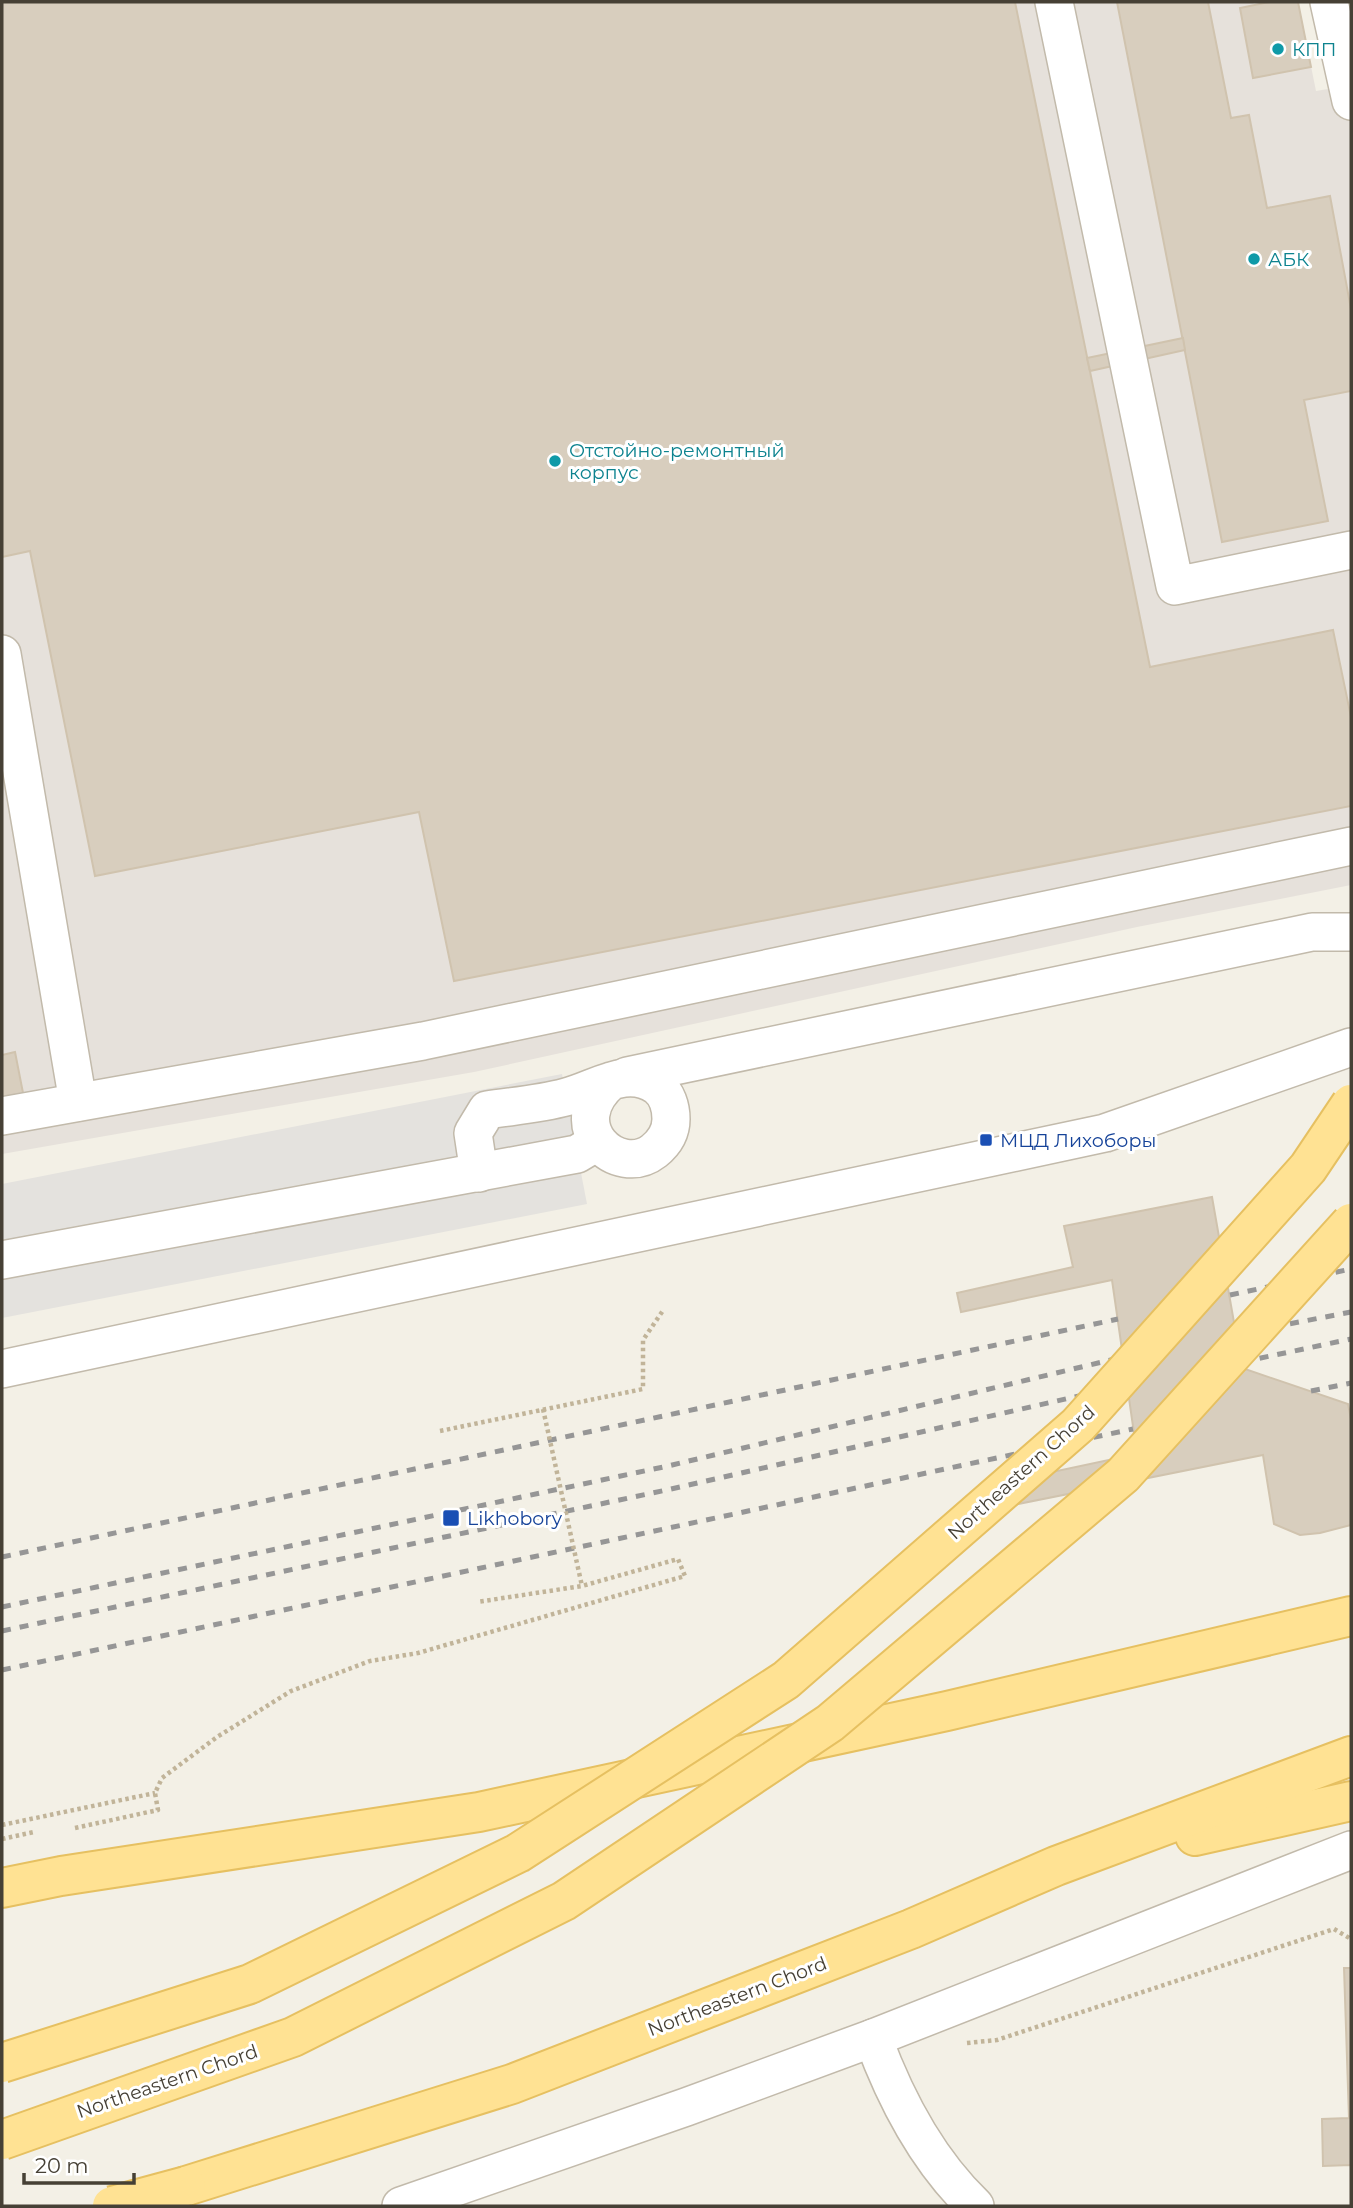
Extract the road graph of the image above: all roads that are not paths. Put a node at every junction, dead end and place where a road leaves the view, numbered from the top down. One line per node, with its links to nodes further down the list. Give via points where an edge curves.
1 (1054, 2): 6 (street, via 1175,586)
2 (1329, 2): 5 (street)
3 (1344, 2): 4 (street)
4 (1351, 12)
5 (1351, 101)
6 (1351, 550)
7 (2, 654): 12 (street)
8 (1351, 846): 12 (street, via 423,1041)
9 (1351, 932): 11 (street, via 1312,932)
10 (1351, 1047): 19 (street, via 1105,1133)
11 (619, 1078): 15 (street, via 598,1092 590,1108 590,1126); 15 (street, via 647,1079 662,1091 671,1108 671,1127 664,1142 636,1159 614,1155); 16 (street, via 566,1097 487,1110 473,1133)
12 (78, 1102): 14 (street)
13 (1351, 1104): 27 (main road, Northeastern Chord, bridge, via 1308,1168 1078,1425 786,1680 494,1865 250,1984)
14 (2, 1116)
15 (597, 1142): 16 (street, via 577,1154)
16 (479, 1173): 18 (street)
17 (1351, 1223): 28 (main road, Northeastern Chord, bridge, via 1123,1475 830,1723 564,1901 293,2037)
18 (2, 1260)
19 (2, 1369)
20 (1351, 1616): 25 (main road, via 947,1711 479,1812)
21 (1351, 1756): 24 (main road, Northeastern Chord)
22 (1351, 1801): 24 (main road)
23 (1351, 1850): 26 (street)
24 (1056, 1866): 29 (main road, Northeastern Chord, bridge, via 911,1929 512,2084)
25 (2, 1888)
26 (873, 2038): 30 (street); 31 (street, via 914,2125 944,2172)
27 (2, 2063)
28 (2, 2140)
29 (112, 2206)
30 (401, 2206)
31 (975, 2206)

